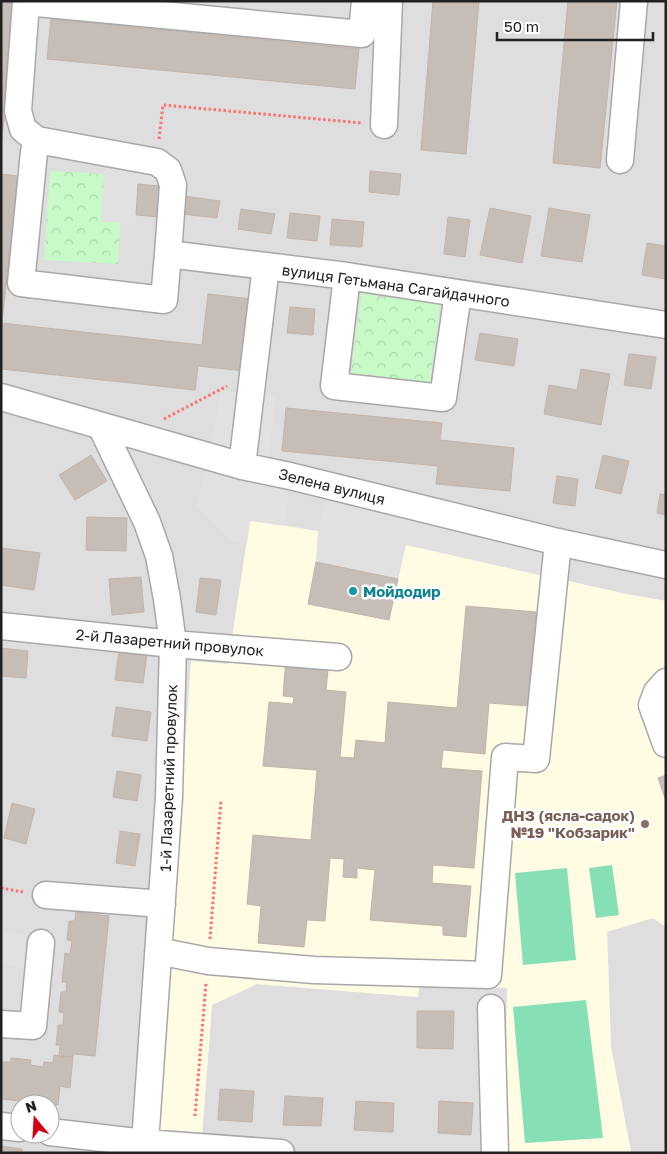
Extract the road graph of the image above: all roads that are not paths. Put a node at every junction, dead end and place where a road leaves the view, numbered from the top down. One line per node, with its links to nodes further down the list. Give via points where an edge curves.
1 (365, 1): 4 (street, via 362,34)
2 (389, 1): 5 (street)
3 (634, 1): 7 (street)
4 (26, 2): 6 (street, via 18,111 23,129)
5 (384, 125)
6 (37, 140): 8 (street, via 157,162 168,170 173,185); 8 (street, via 21,283 164,300)
7 (620, 160)
8 (168, 254): 9 (street)
9 (266, 266): 10 (street, вулиця Гетьмана Сагайдачного); 15 (street, вулиця Гетьмана Сагайдачного)
10 (347, 276): 11 (street, вулиця Гетьмана Сагайдачного); 11 (street, via 334,386 443,398)
11 (458, 294): 12 (street, вулиця Гетьмана Сагайдачного)
12 (666, 325)
13 (1, 397): 14 (street, Зелена вулиця)
14 (101, 426): 15 (street, Зелена вулиця); 19 (street, 1-й Лазаретний провулок, via 160,556)
15 (242, 466): 16 (street, Зелена вулиця)
16 (558, 542): 17 (street, Зелена вулиця); 26 (street, via 536,759 505,757 488,975 314,970 208,961)
17 (666, 565)
18 (1, 626): 19 (street, 2-й Лазаретний провулок)
19 (173, 644): 20 (street, 2-й Лазаретний провулок); 24 (street, 1-й Лазаретний провулок)
20 (338, 657)
21 (666, 682): 22 (street, via 652,705)
22 (666, 744)
23 (46, 895): 24 (street)
24 (162, 904): 26 (street, 1-й Лазаретний провулок)
25 (41, 943): 28 (street, via 33,1026)
26 (158, 953): 30 (street, 1-й Лазаретний провулок)
27 (491, 1008): 32 (street)
28 (1, 1024)
29 (60, 1134): 30 (street)
30 (146, 1148): 31 (street)
31 (281, 1153)
32 (495, 1153)

